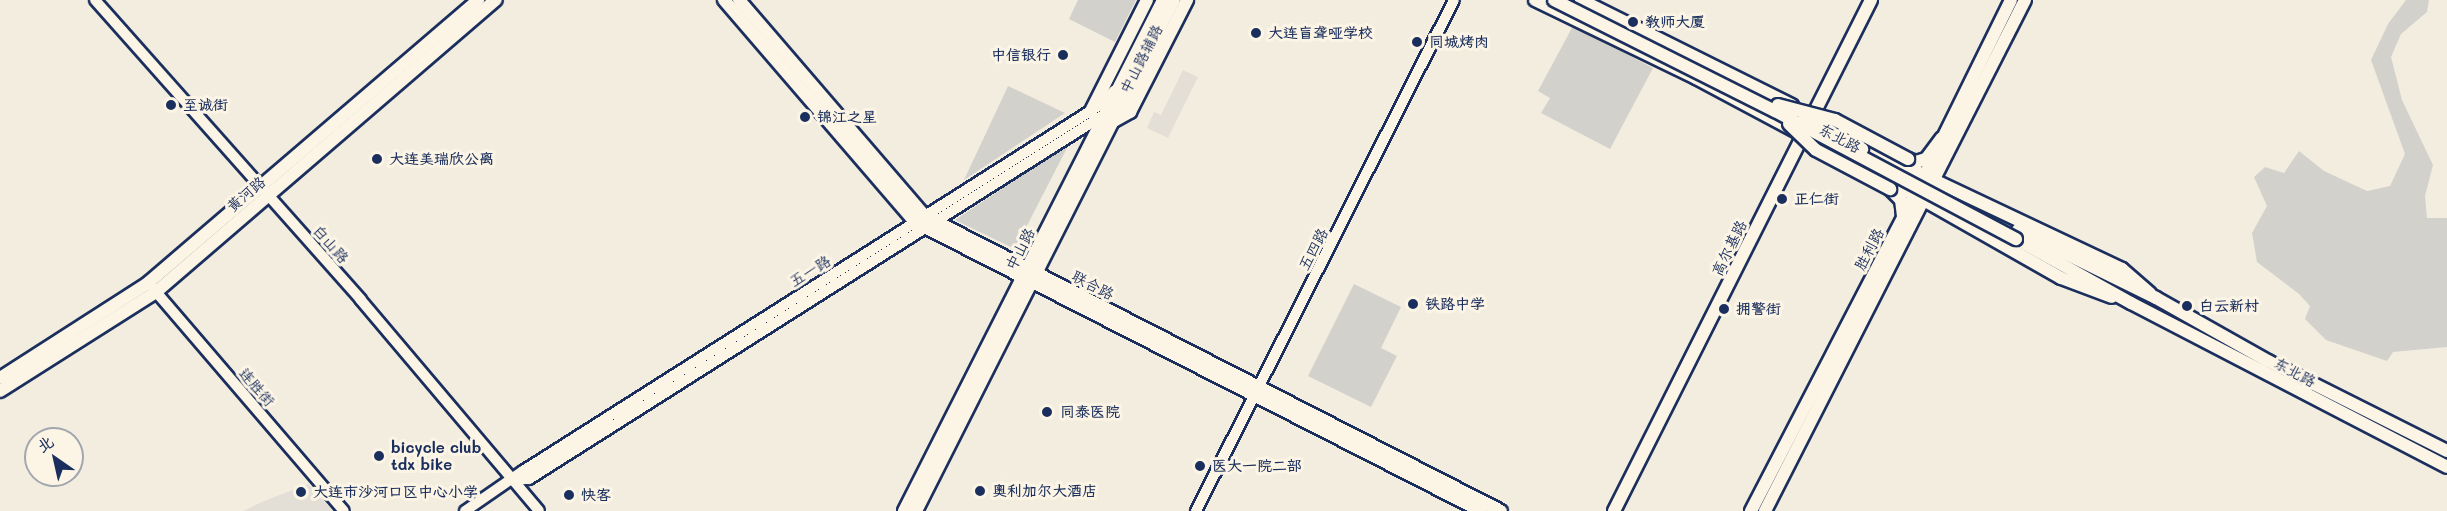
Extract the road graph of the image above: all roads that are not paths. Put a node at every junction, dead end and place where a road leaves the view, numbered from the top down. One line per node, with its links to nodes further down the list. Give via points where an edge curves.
1 (95, 0): 26 (main road, 白山路)
2 (477, 0): 26 (main road, 黄河路)
3 (496, 0): 26 (main road, 黄河路)
4 (724, 0): 29 (main road, 联合路)
5 (739, 0): 29 (main road, 联合路)
6 (1148, 0): 20 (main road, 中山路辅路)
7 (1163, 0): 18 (main road, 中山路)
8 (1174, 0): 22 (main road, 中山路, via 1122,104)
9 (1187, 0): 22 (main road, 中山路辅路, via 1130,112)
10 (1455, 0): 37 (main road, 五四路)
11 (1535, 0): 23 (main road, 东北路)
12 (1554, 0): 19 (main road, 东北路, bridge)
13 (1572, 0): 19 (main road, 东北路)
14 (1581, 0): 21 (main road, 东北路)
15 (1871, 0): 21 (main road, 高尔基路)
16 (2011, 0): 24 (main road, 胜利路)
17 (2025, 0): 25 (main road, 胜利路)
18 (1120, 84): 20 (main road, 五一路); 22 (main road, 中山路)
19 (1776, 108): 24 (main road, bridge, via 1835,120 1917,162 1926,159); 28 (main road, bridge, via 1816,150 1890,189 1900,200); 30 (main road, 东北路, bridge)
20 (1091, 111): 29 (main road, 五一路)
21 (1813, 115): 23 (main road, 高尔基路); 25 (main road, 东北路)
22 (1108, 118): 29 (main road, 五一路); 31 (main road, 中山路)
23 (1803, 135): 27 (main road, 东北路); 49 (main road, 高尔基路)
24 (1942, 138): 25 (main road, 胜利路)
25 (1928, 177): 27 (main road, 胜利路); 33 (main road, 东北路, via 2122,269)
26 (263, 192): 32 (main road, 黄河路); 40 (main road, 白山路, via 360,299)
27 (1919, 198): 28 (main road, 胜利路); 34 (main road, 东北路, via 2061,278); 51 (main road, 胜利路)
28 (1903, 217): 50 (main road, 胜利路)
29 (925, 222): 31 (main road, 联合路); 40 (main road, 五一路)
30 (2017, 234): 33 (main road, 东北路); 34 (main road, 东北路)
31 (1029, 275): 37 (main road, 联合路); 44 (main road, 中山路); 45 (main road, 中山路)
32 (152, 287): 35 (main road, 黄河路); 36 (main road, 黄河路); 41 (main road, 连胜街)
33 (2156, 298): 38 (main road, 东北路, via 2268,361)
34 (2131, 303): 39 (main road, 东北路)
35 (0, 378)
36 (0, 391)
37 (1255, 391): 46 (main road, 五四路); 47 (main road, 联合路); 48 (main road, 联合路)
38 (2443, 450)
39 (2447, 466)
40 (513, 480): 42 (main road, 五一路); 43 (main road, 白山路)
41 (344, 511)
42 (465, 511)
43 (539, 511)
44 (904, 511)
45 (916, 511)
46 (1196, 511)
47 (1481, 511)
48 (1501, 511)
49 (1614, 511)
50 (1751, 511)
51 (1765, 511)

